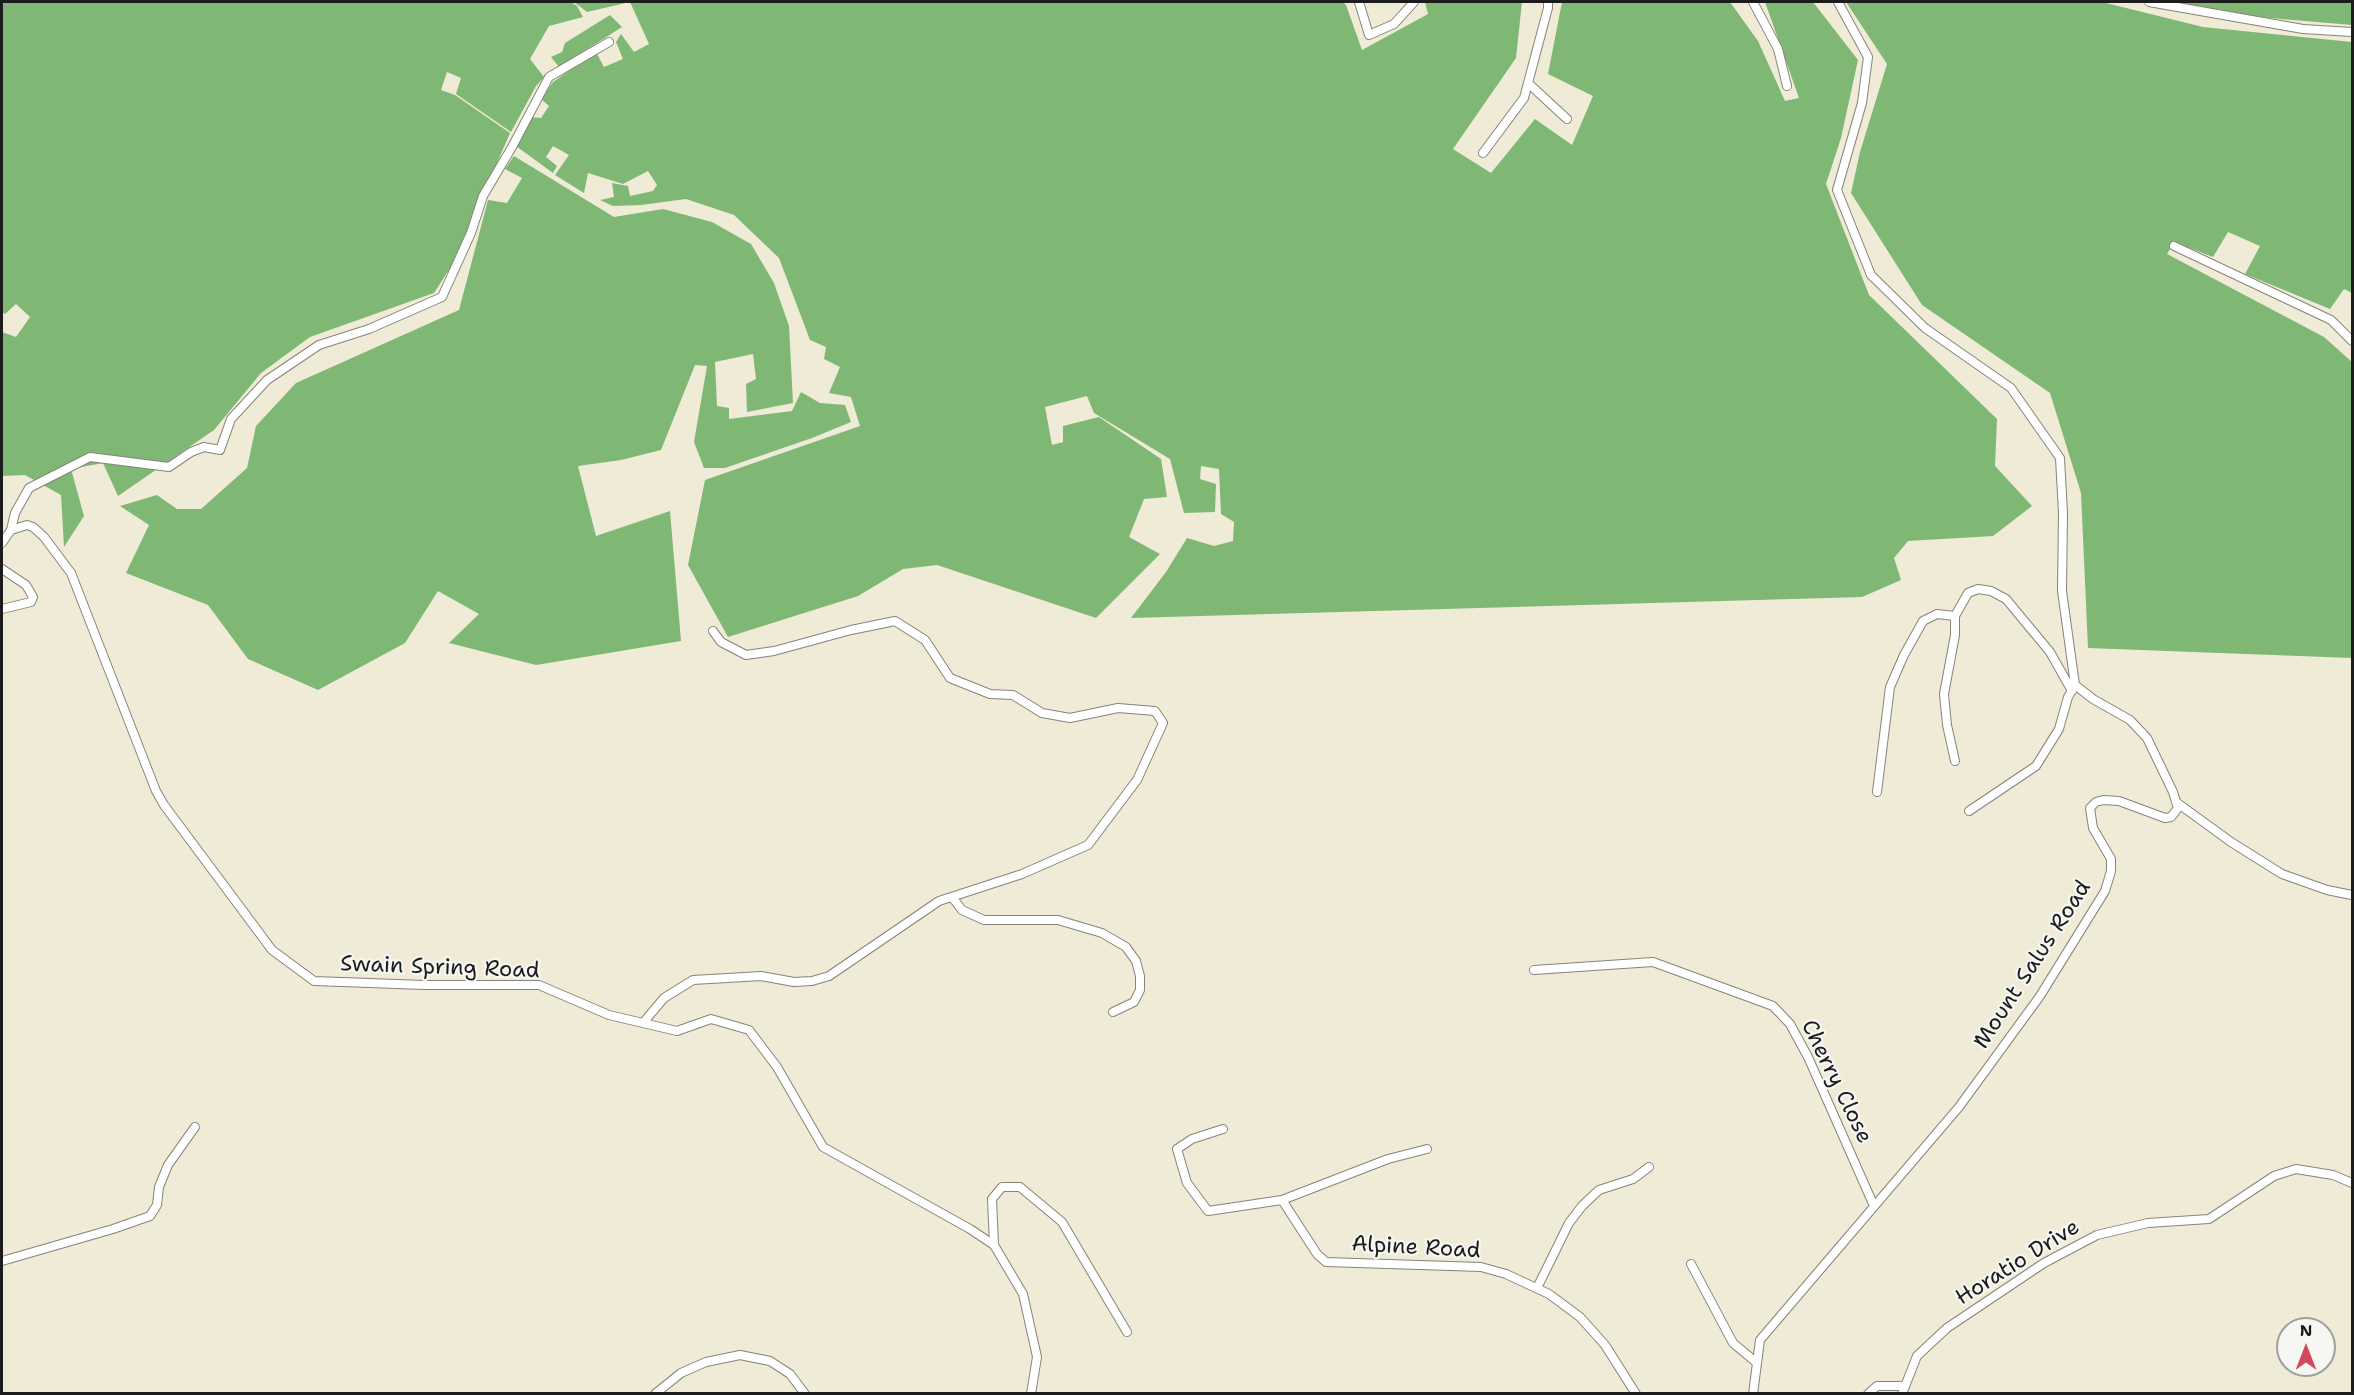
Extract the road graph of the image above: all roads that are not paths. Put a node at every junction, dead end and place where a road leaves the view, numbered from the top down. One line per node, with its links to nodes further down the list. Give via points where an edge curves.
1 (1359, 2): 2 (street, via 1369,35 1394,24)
2 (1414, 2)
3 (1548, 2): 9 (street)
4 (1753, 2): 10 (street, via 1778,49)
5 (1838, 2): 21 (street, via 1868,57 1862,103 1837,190 1872,275 1925,328 2011,388 2060,458 2062,591)
6 (2149, 2): 7 (street, via 2303,29)
7 (2352, 32)
8 (609, 42): 15 (street, via 549,77 483,196 442,297 369,329 319,345 267,380 231,419 220,450 204,447 169,467 90,457 29,488 15,513)
9 (1528, 83): 11 (street); 12 (street, via 1524,98)
10 (1787, 86)
11 (1567, 119)
12 (1483, 153)
13 (2174, 246): 14 (street, via 2331,320)
14 (2352, 341)
15 (11, 530): 16 (street); 30 (street, Swain Spring Road, via 27,525 37,529 71,573 156,791 272,950 314,981 538,986 609,1015)
16 (2, 543)
17 (2, 569): 18 (street, via 30,588 33,597 31,602)
18 (2, 609)
19 (1955, 616): 21 (street, via 1968,593 1978,589 2006,600 2050,652); 22 (street, via 1944,694); 23 (street, via 1937,614 1923,621 1904,654 1890,687)
20 (713, 631): 27 (street, via 721,642 746,654 774,651 895,621 925,639 950,678 990,694 1013,695 1042,713 1070,718 1118,708 1155,711 1163,723 1137,780 1088,845 1022,874)
21 (2074, 688): 24 (street, via 2130,720 2146,738); 25 (street, via 2059,729 2036,766)
22 (1955, 761)
23 (1877, 792)
24 (2176, 802): 26 (street, via 2282,874); 37 (street, Mount Salus Road, via 2175,813 2165,818 2119,801 2103,800 2090,808 2093,828 2111,859 2105,891 2040,996 1959,1107)
25 (1969, 811)
26 (2352, 895)
27 (952, 897): 29 (street, via 962,910 984,920 1058,920 1102,933 1126,947 1136,961 1140,990 1134,1002); 30 (street, via 939,901 829,976 803,981 761,976 693,980 664,998)
28 (1534, 970): 37 (street, Cherry Close, via 1653,962 1773,1006 1790,1024 1808,1057)
29 (1113, 1012)
30 (643, 1023): 38 (street, Swain Spring Road, via 677,1031 711,1019 749,1030 777,1067 823,1147)
31 (195, 1127): 39 (street, via 168,1165 150,1216)
32 (1223, 1129): 36 (street, via 1192,1139 1177,1149 1187,1183 1209,1211)
33 (1427, 1149): 36 (street, via 1388,1159)
34 (1649, 1167): 41 (street, via 1633,1179 1599,1190 1582,1206 1569,1223)
35 (2352, 1184): 44 (street, Horatio Drive, via 2333,1175 2296,1169 2274,1176 2209,1219 2148,1222 2097,1236 2044,1263 1947,1328 1917,1356)
36 (1282, 1200): 41 (street, Alpine Road, via 1326,1262 1481,1267)
37 (1874, 1206): 43 (street, Mount Salus Road, via 1760,1340)
38 (994, 1245): 42 (street, via 992,1199 1002,1187 1020,1187 1062,1222); 47 (street, Swain Spring Road, via 1023,1294 1037,1357)
39 (2, 1261)
40 (1692, 1264): 43 (street, via 1733,1343)
41 (1537, 1288): 48 (street, Alpine Road, via 1580,1317 1605,1345)
42 (1127, 1332)
43 (1757, 1363): 49 (street, Mount Salus Road)
44 (1902, 1390): 50 (street, via 1877,1386)
45 (655, 1394): 46 (street, via 681,1372 740,1355 770,1361 790,1374)
46 (806, 1394)
47 (1031, 1394)
48 (1636, 1394)
49 (1753, 1394)
50 (1868, 1394)

